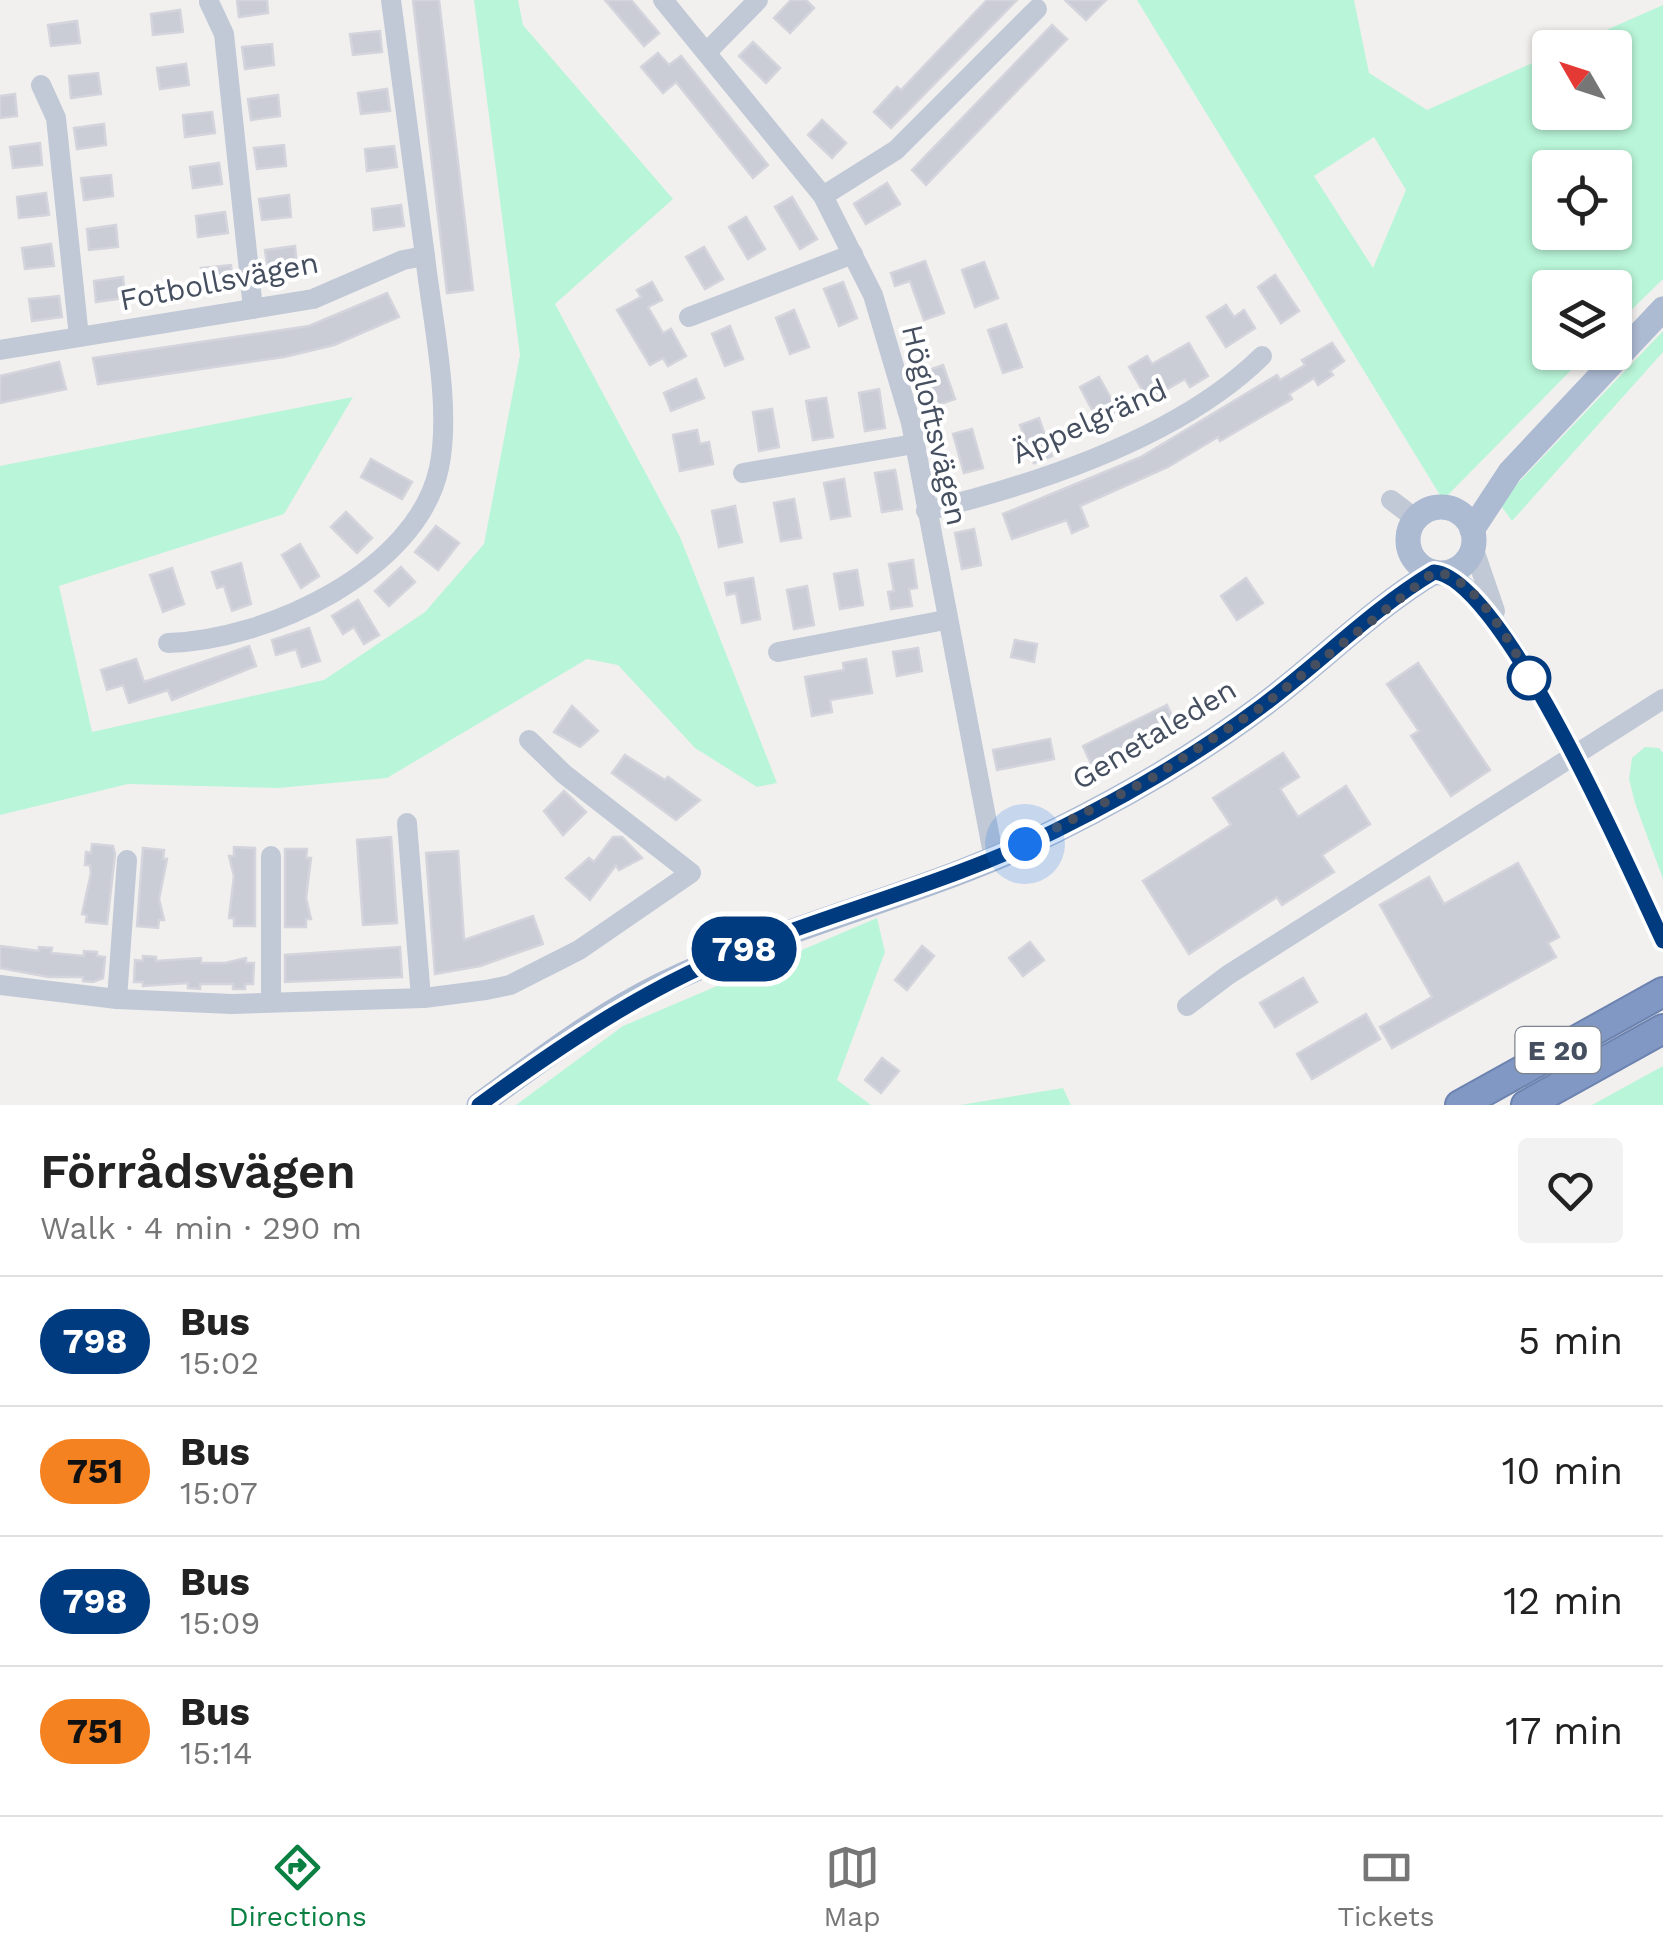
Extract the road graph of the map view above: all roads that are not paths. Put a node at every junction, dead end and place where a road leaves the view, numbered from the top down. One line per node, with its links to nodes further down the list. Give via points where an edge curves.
1 (391, 0): 10 (street)
2 (663, 0): 6 (street, Högloftsvägen)
3 (758, 0): 6 (street)
4 (209, 2): 11 (street, via 224,34)
5 (1037, 9): 8 (street, via 896,150)
6 (706, 52): 8 (street, Högloftsvägen)
7 (41, 84): 14 (street, via 56,118)
8 (823, 196): 9 (street, Högloftsvägen)
9 (853, 254): 13 (street); 17 (street, Högloftsvägen, via 873,295)
10 (426, 256): 11 (street, Fotbollsvägen, via 313,299); 30 (street, via 442,445 428,498 404,535 360,578 294,612 196,642)
11 (253, 309): 14 (street, Fotbollsvägen)
12 (1663, 309): 18 (main road)
13 (688, 317)
14 (79, 338): 15 (street, Fotbollsvägen)
15 (0, 350)
16 (1262, 356): 22 (street, Äppelgränd, via 1227,386 1148,432 998,494)
17 (914, 444): 19 (street); 22 (street, Högloftsvägen)
18 (1510, 472): 21 (main road); 24 (main road)
19 (743, 473)
20 (1391, 500): 23 (street)
21 (1451, 508): 23 (main road, via 1432,508); 24 (main road, via 1464,516)
22 (926, 511): 27 (street, Högloftsvägen)
23 (1416, 519): 25 (main road, via 1408,540)
24 (1473, 538): 26 (main road, via 1460,566); 29 (street)
25 (1412, 554): 26 (main road); 28 (main road, Genetaleden)
26 (1440, 572): 28 (main road, Genetaleden); 29 (street, via 1468,589)
27 (946, 620): 31 (street); 37 (street, Högloftsvägen)
28 (1362, 624): 37 (main road, Genetaleden, via 1260,708 1152,778)
29 (1505, 636): 34 (street)
30 (168, 643)
31 (778, 652)
32 (1663, 700): 34 (street)
33 (529, 740): 42 (street, via 692,873 543,970 486,990)
34 (1574, 757): 39 (street); 45 (street)
35 (408, 823): 42 (street)
36 (271, 856): 44 (street)
37 (994, 859): 47 (main road, Genetaleden, via 758,942 659,986 591,1024)
38 (127, 860): 43 (street)
39 (1663, 941)
40 (0, 985): 43 (street)
41 (1660, 994): 48 (highway, E 20)
42 (421, 998): 44 (street)
43 (116, 999): 44 (street)
44 (271, 1002)
45 (1187, 1006)
46 (1663, 1029): 49 (highway, E 20)
47 (479, 1105)
48 (1460, 1105)
49 (1526, 1105)

